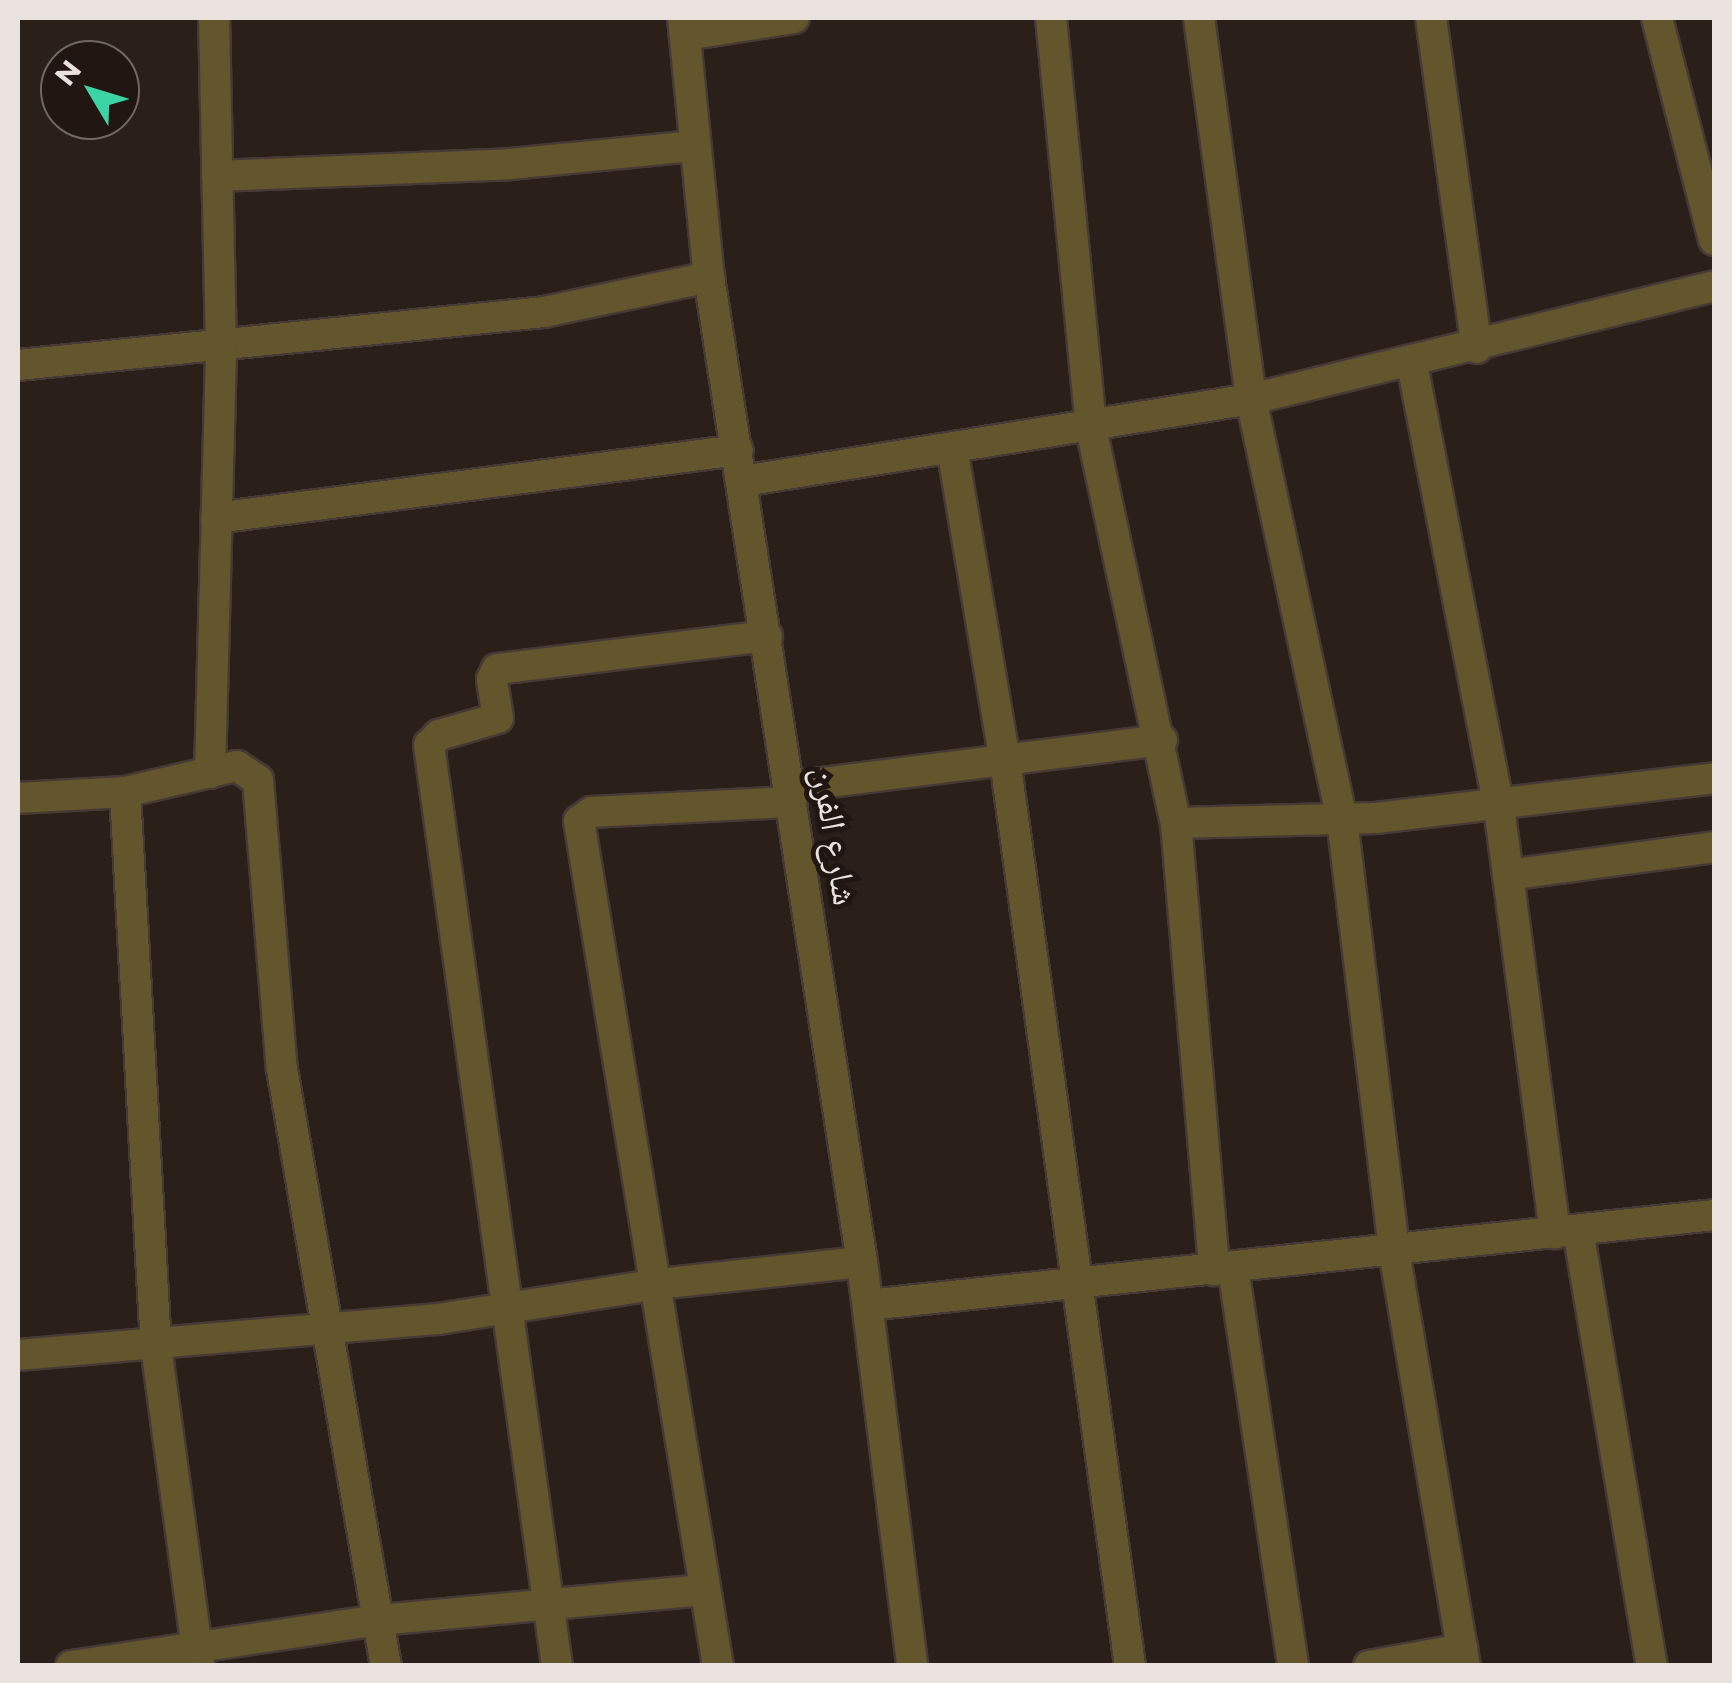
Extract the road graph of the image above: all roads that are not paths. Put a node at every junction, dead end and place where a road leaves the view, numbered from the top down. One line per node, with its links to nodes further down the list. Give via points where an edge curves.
1 (214, 18): 9 (street)
2 (794, 18): 7 (street)
3 (1051, 18): 18 (street)
4 (1199, 18): 17 (street)
5 (1431, 18): 13 (street)
6 (1658, 18): 10 (street)
7 (684, 26): 8 (street, شارع الفرن)
8 (694, 146): 9 (street, via 510,164); 11 (street, شارع الفرن)
9 (217, 176): 14 (street)
10 (1714, 240)
11 (709, 277): 14 (street, via 544,312); 20 (street, شارع الفرن)
12 (1714, 286): 13 (street)
13 (1476, 348): 15 (street)
14 (221, 349): 16 (street); 22 (street)
15 (1412, 364): 17 (street); 31 (street)
16 (18, 365)
17 (1251, 399): 18 (street); 32 (street)
18 (1092, 428): 19 (street); 24 (street)
19 (952, 448): 21 (street); 25 (street)
20 (738, 450): 21 (street, شارع الفرن); 22 (street)
21 (743, 481): 23 (street, شارع الفرن)
22 (216, 518): 26 (street)
23 (767, 636): 29 (street, شارع الفرن); 44 (street, via 497,668 492,679 498,718 439,735 429,746)
24 (1162, 740): 25 (street); 33 (street)
25 (1005, 760): 29 (street); 41 (street)
26 (210, 773): 28 (street); 45 (street, via 245,767 258,780 282,1069)
27 (1714, 778): 31 (street)
28 (125, 792): 30 (street); 46 (street)
29 (791, 794): 39 (street, شارع الفرن); 42 (street, via 592,812 579,822)
30 (18, 798)
31 (1499, 807): 32 (street); 35 (street)
32 (1342, 819): 33 (street); 38 (street)
33 (1176, 823): 40 (street)
34 (1714, 847): 35 (street)
35 (1508, 876): 37 (street)
36 (1714, 1215): 37 (street)
37 (1566, 1231): 38 (street); 61 (street)
38 (1394, 1251): 40 (street); 52 (street)
39 (862, 1262): 42 (street); 43 (street, شارع الفرن)
40 (1224, 1269): 41 (street); 59 (street)
41 (1075, 1282): 43 (street); 58 (street)
42 (658, 1284): 44 (street); 48 (street)
43 (868, 1304): 57 (street, شارع الفرن)
44 (503, 1308): 45 (street); 49 (street)
45 (332, 1329): 46 (street); 50 (street)
46 (156, 1346): 47 (street); 51 (street)
47 (18, 1355)
48 (705, 1590): 49 (street); 56 (street)
49 (548, 1605): 50 (street); 55 (street)
50 (380, 1620): 51 (street); 54 (street)
51 (197, 1654): 53 (street)
52 (1463, 1657): 60 (street)
53 (71, 1666)
54 (386, 1666)
55 (557, 1666)
56 (718, 1666)
57 (912, 1666)
58 (1130, 1666)
59 (1292, 1666)
60 (1369, 1666)
61 (1652, 1666)

